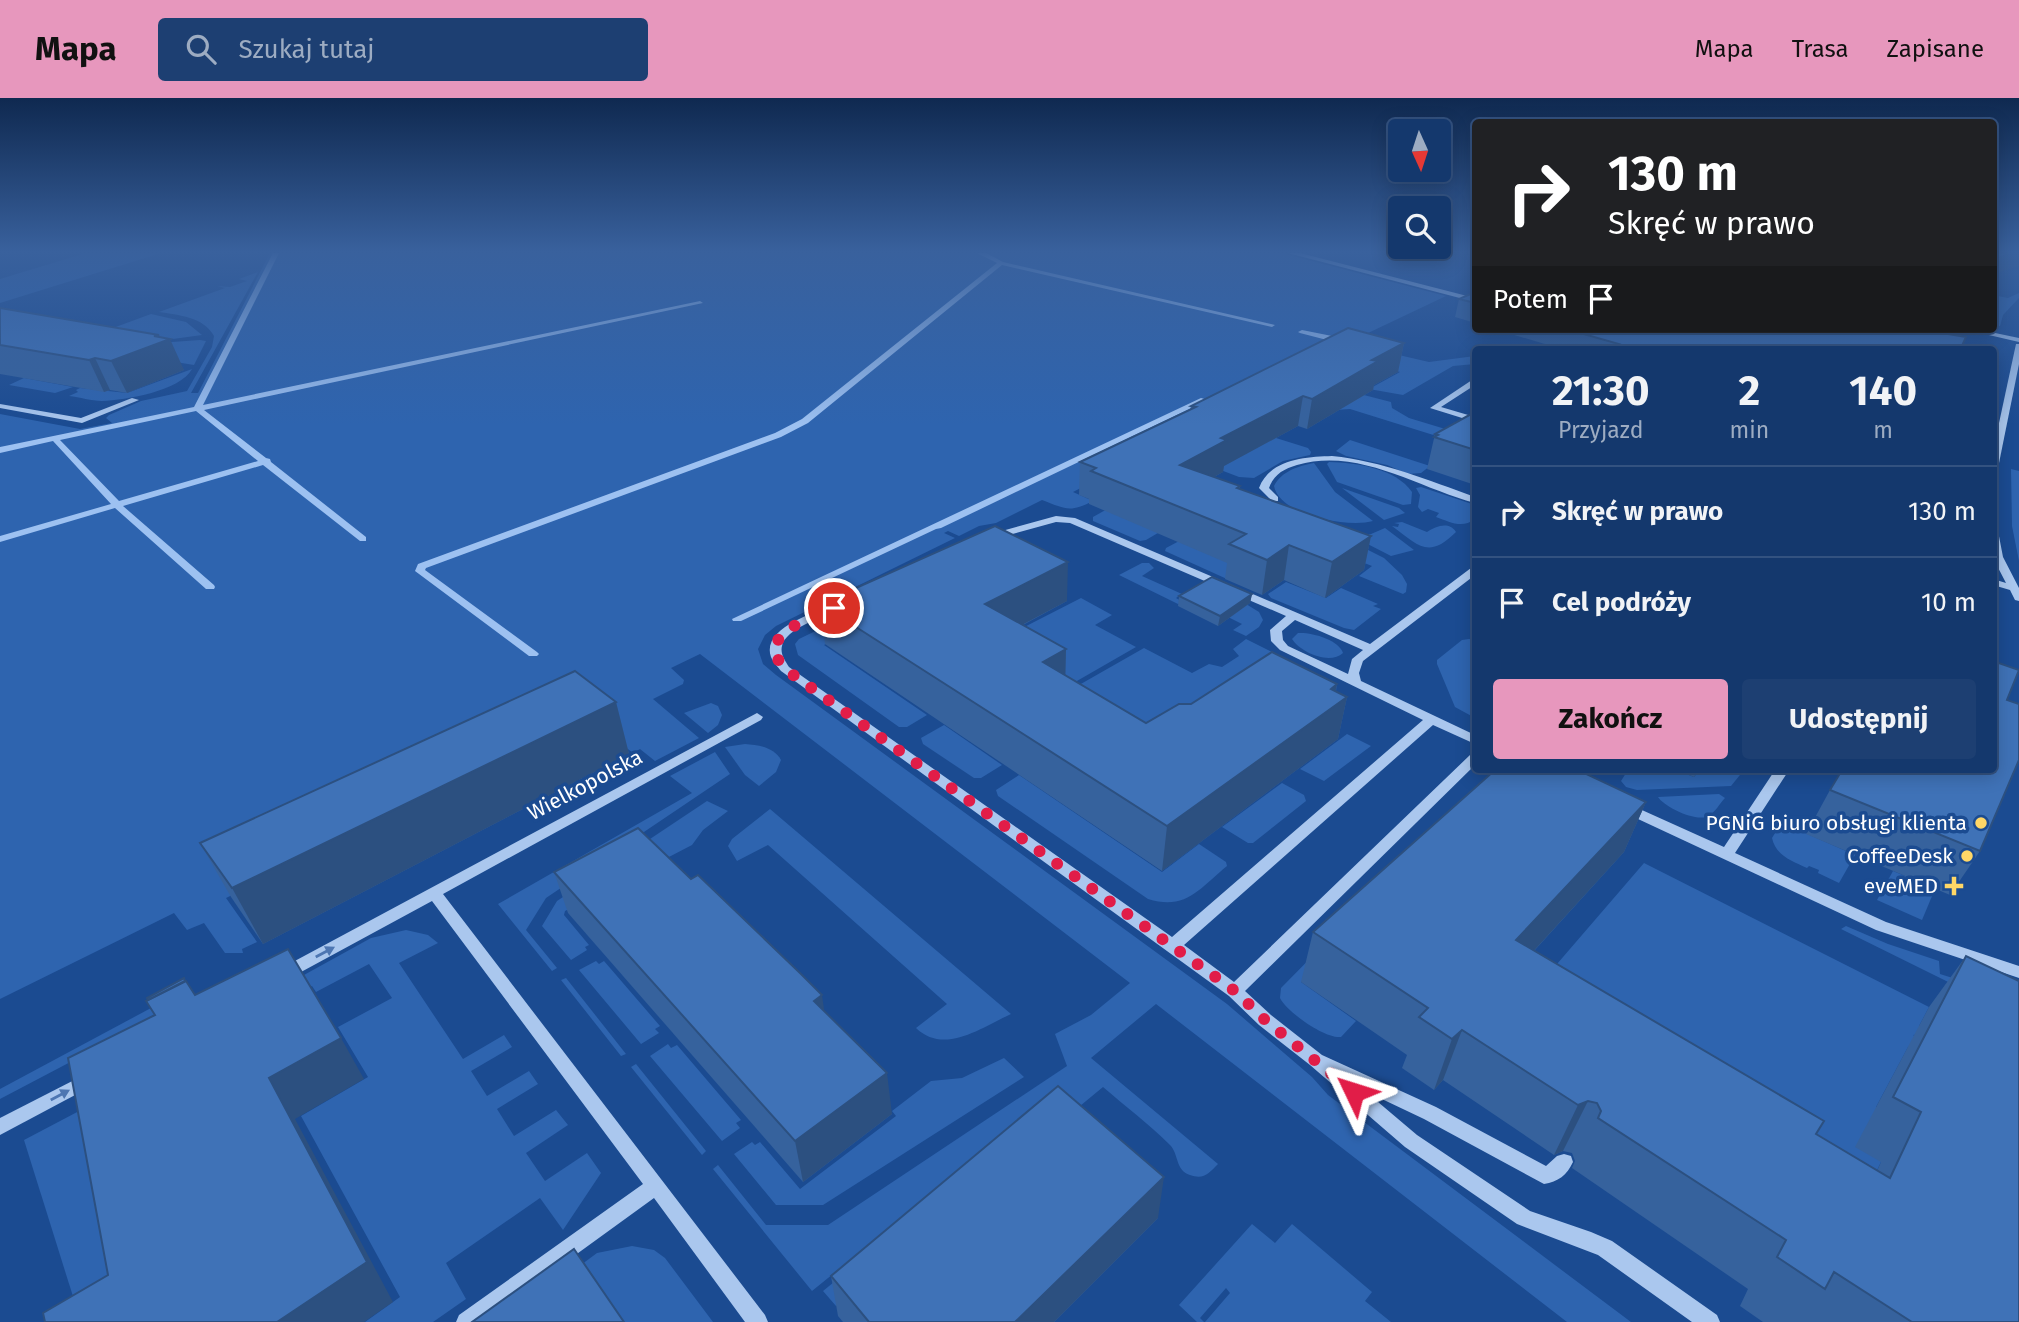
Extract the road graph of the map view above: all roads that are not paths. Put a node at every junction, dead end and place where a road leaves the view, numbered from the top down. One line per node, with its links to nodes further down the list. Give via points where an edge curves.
1 (1985, 333): 2 (street)
2 (2019, 340)
3 (2019, 346): 8 (street)
4 (1472, 384): 7 (street, via 1434,408)
5 (135, 400): 6 (street, via 82,421)
6 (0, 406)
7 (1472, 419)
8 (1998, 427)
9 (1275, 499): 10 (lane, via 1264,488 1275,472 1299,461 1329,458 1369,464)
10 (1472, 499)
11 (985, 538): 17 (street, via 1056,519 1072,520)
12 (1997, 559): 15 (street)
13 (1472, 572): 18 (street)
14 (1997, 584): 15 (street)
15 (2016, 593)
16 (846, 602): 28 (street, via 776,641 774,651 785,669)
17 (1293, 616): 18 (street); 19 (street, via 1276,630 1277,641)
18 (1371, 649): 19 (street, via 1354,664)
19 (1356, 683): 21 (street)
20 (757, 718): 27 (street, Wielkopolska)
21 (1432, 719): 22 (street); 28 (street)
22 (1472, 739)
23 (1472, 761): 31 (street)
24 (1780, 773): 26 (street)
25 (1620, 806): 26 (street)
26 (1726, 855): 29 (street, via 1881,926)
27 (434, 893): 30 (street, Wielkopolska, one-way to 27); 36 (street)
28 (1173, 945): 31 (street)
29 (2019, 972)
30 (266, 983)
31 (1235, 991): 32 (street)
32 (1316, 1060): 35 (street, via 1430,1113 1544,1175 1553,1174); 39 (street, via 1411,1141 1524,1218 1605,1248)
33 (97, 1075): 34 (street, one-way to 33)
34 (0, 1127)
35 (1563, 1162)
36 (656, 1186): 37 (street); 38 (street)
37 (466, 1322)
38 (758, 1322)
39 (1710, 1322)

